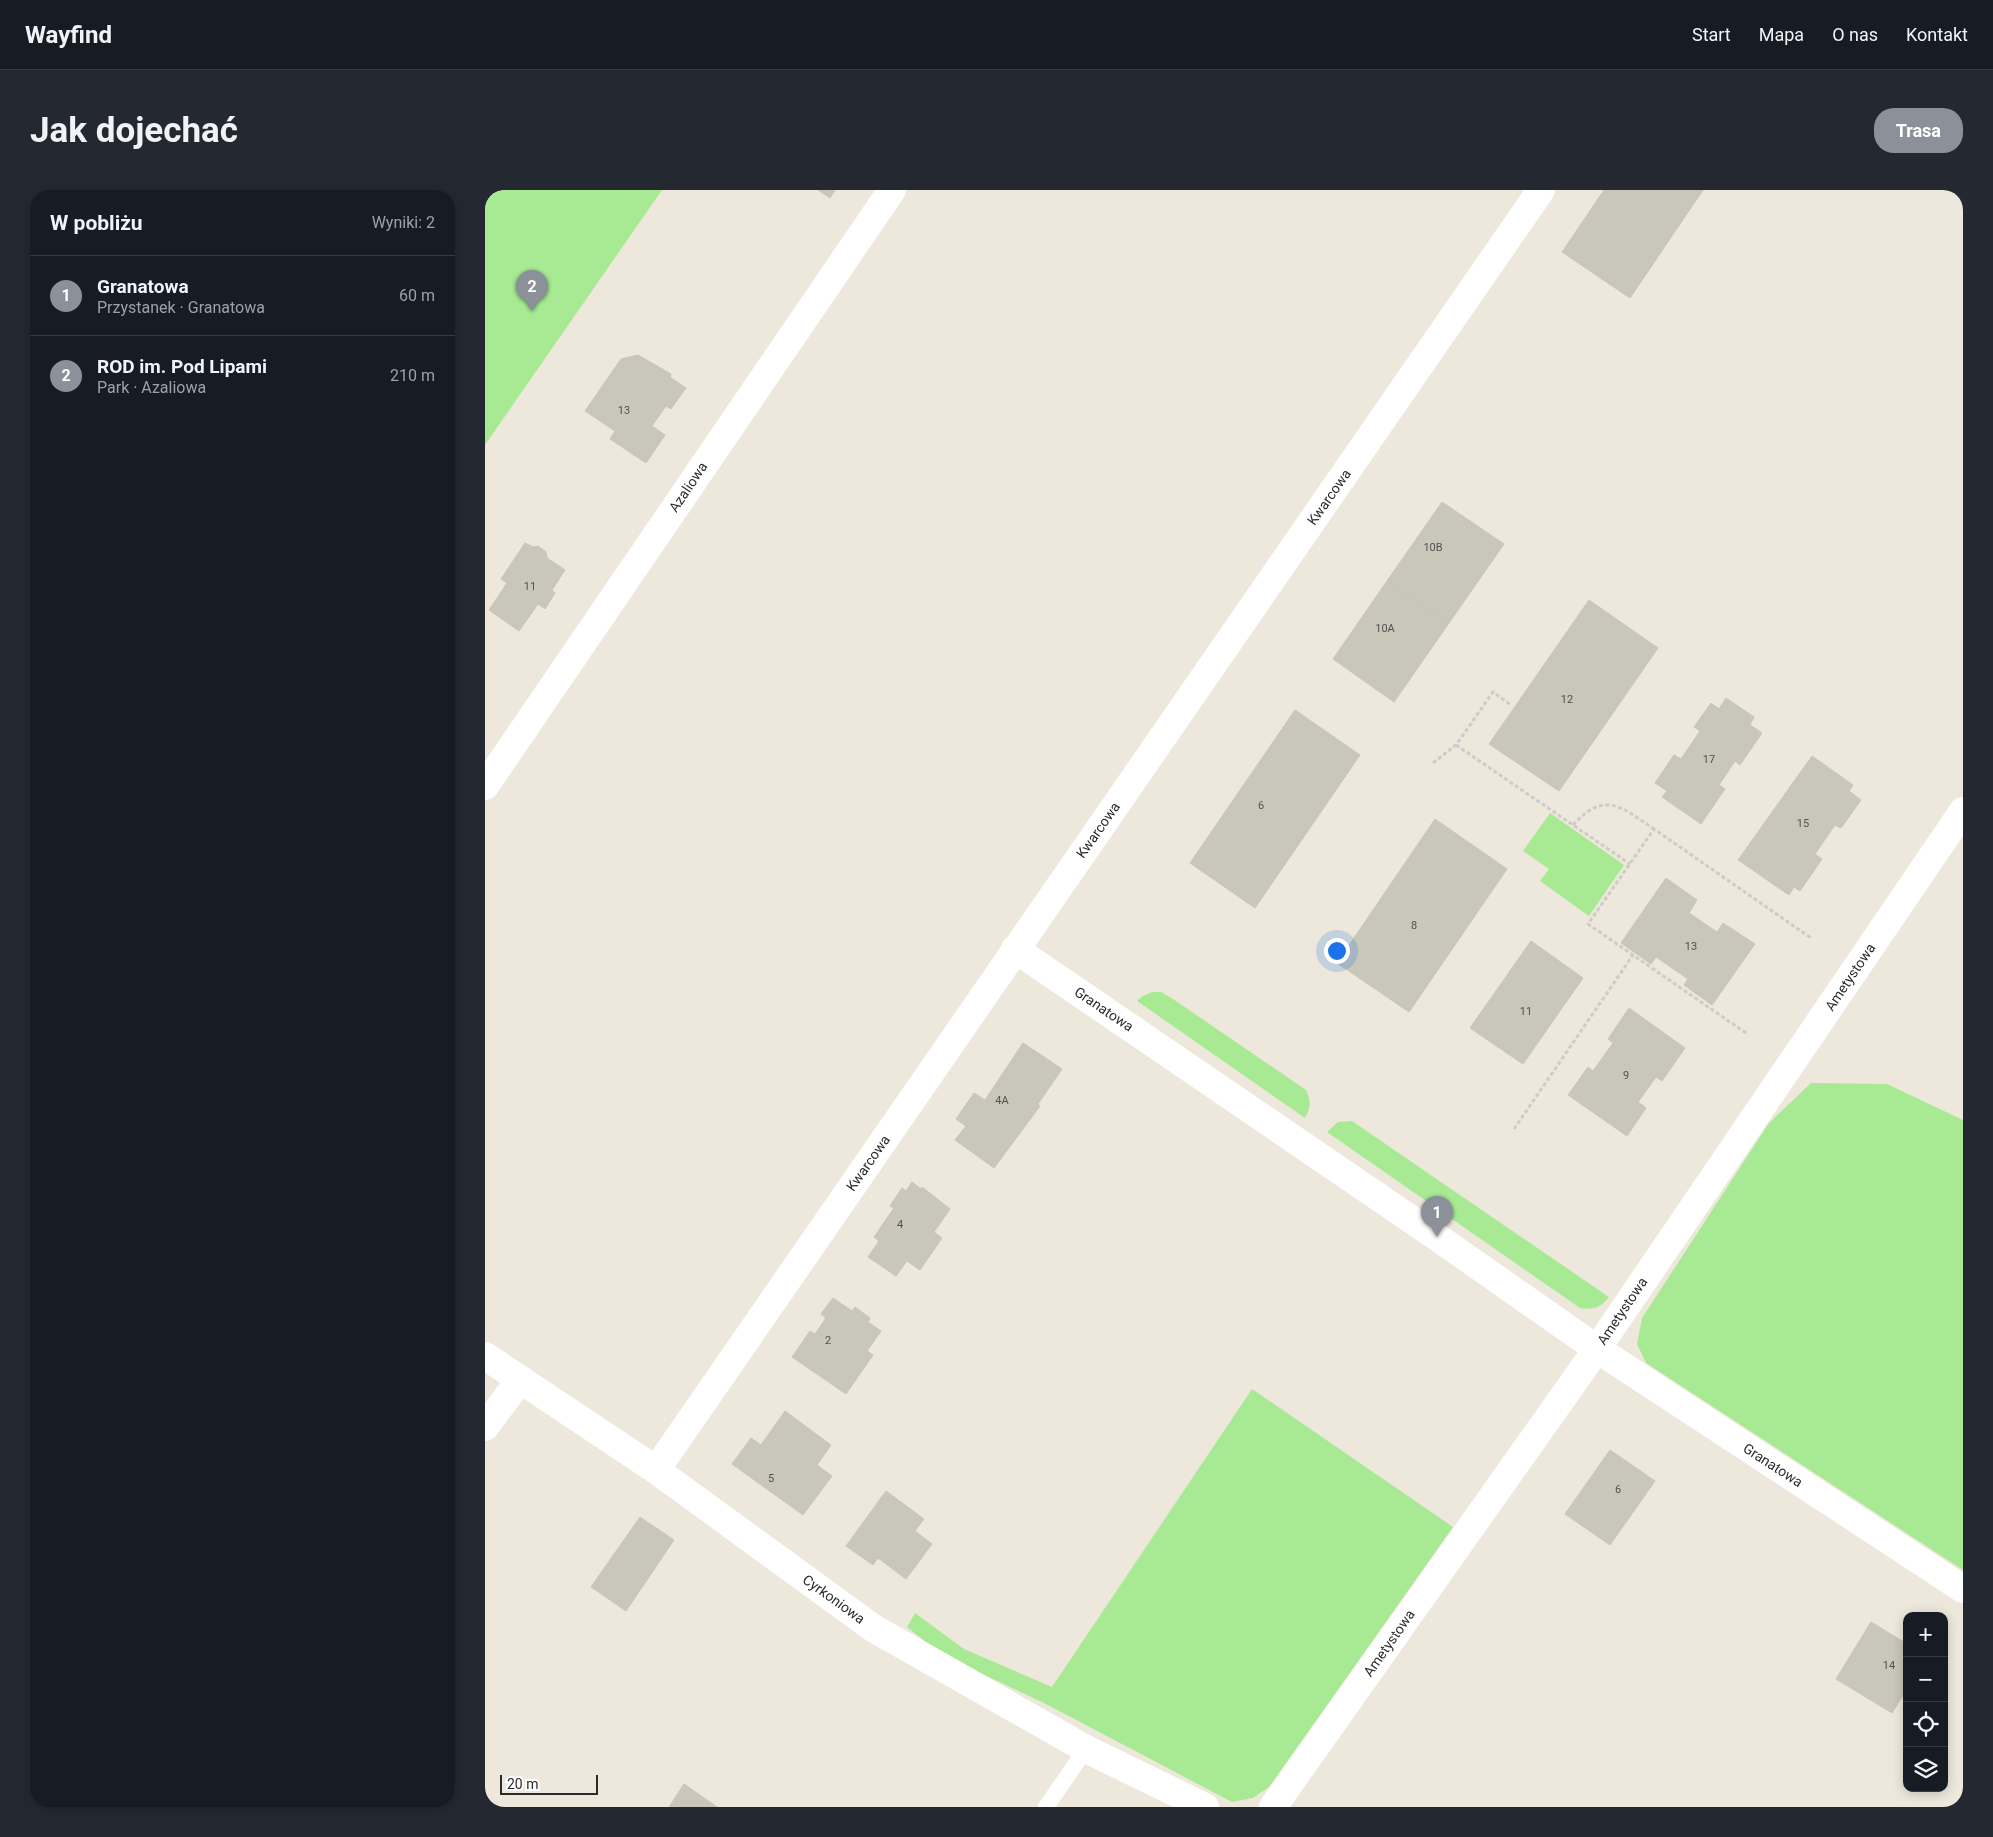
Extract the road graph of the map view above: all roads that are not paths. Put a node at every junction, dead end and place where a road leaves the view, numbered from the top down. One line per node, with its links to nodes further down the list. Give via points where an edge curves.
1 (892, 190): 3 (street, Azaliowa)
2 (1541, 190): 5 (street, Kwarcowa)
3 (485, 786)
4 (1963, 811): 6 (street, Ametystowa)
5 (1015, 949): 6 (street, Granatowa); 10 (street, Kwarcowa)
6 (1597, 1350): 11 (street, Granatowa); 15 (street, Ametystowa)
7 (485, 1356): 8 (street, Cyrkoniowa)
8 (520, 1380): 9 (street); 10 (street, Cyrkoniowa)
9 (485, 1427)
10 (655, 1470): 12 (street, Cyrkoniowa, via 873,1628)
11 (1963, 1589)
12 (1086, 1749): 13 (lane); 14 (street, Cyrkoniowa)
13 (1046, 1807)
14 (1205, 1807)
15 (1273, 1807)

